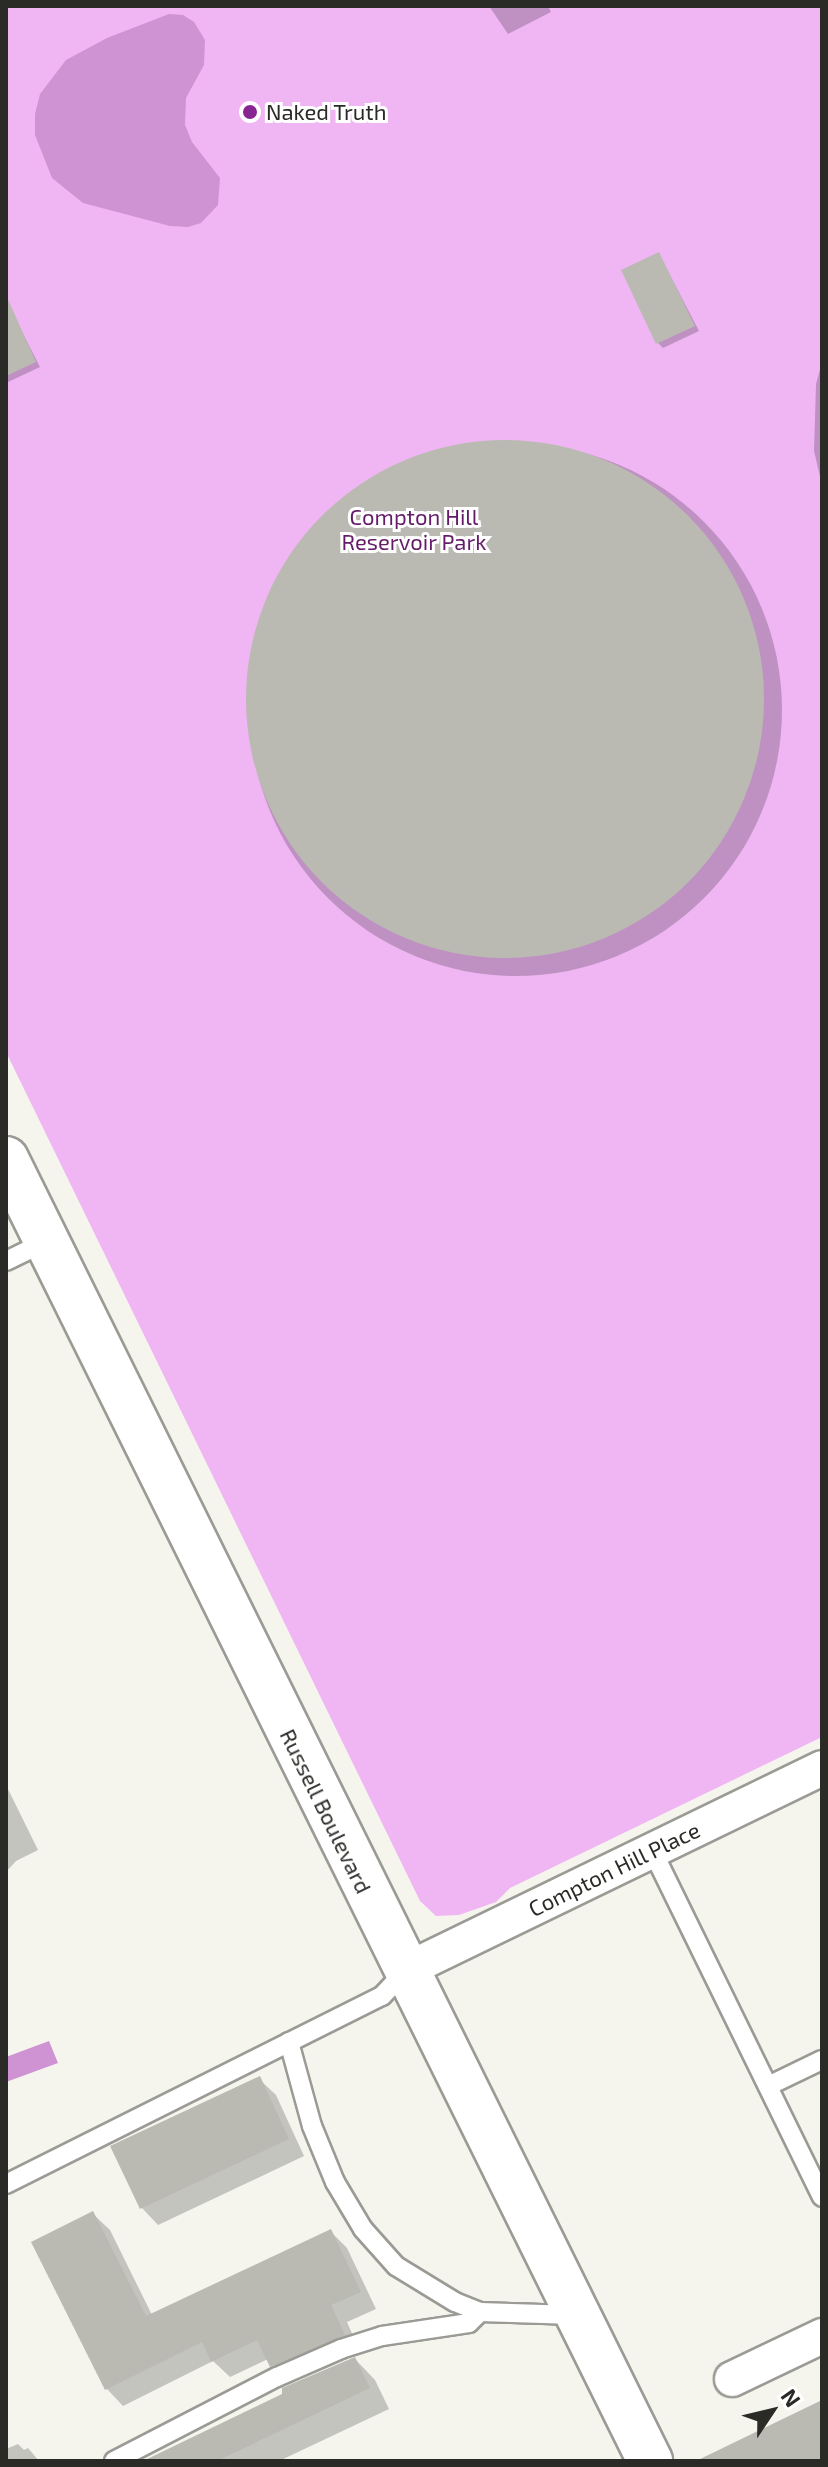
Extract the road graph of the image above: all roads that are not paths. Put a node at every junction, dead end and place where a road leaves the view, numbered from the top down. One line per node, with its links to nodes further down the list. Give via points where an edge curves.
1 (11, 1183): 2 (main road, Russell Boulevard)
2 (47, 1241): 3 (lane); 6 (main road, Russell Boulevard)
3 (6, 1261)
4 (822, 1768): 5 (street, Compton Hill Place)
5 (652, 1850): 6 (street, Compton Hill Place); 9 (lane)
6 (406, 1970): 7 (lane, via 382,1996); 13 (main road, Russell Boulevard)
7 (289, 2042): 10 (lane); 12 (lane, via 312,2126 335,2182 363,2229 396,2266)
8 (822, 2060): 9 (lane)
9 (768, 2086): 11 (lane)
10 (6, 2184)
11 (822, 2197)
12 (480, 2312): 13 (lane); 16 (lane, via 469,2323 382,2336 341,2349)
13 (578, 2315): 17 (main road, Russell Boulevard)
14 (822, 2336): 15 (street)
15 (732, 2379)
16 (114, 2461)
17 (650, 2461)

